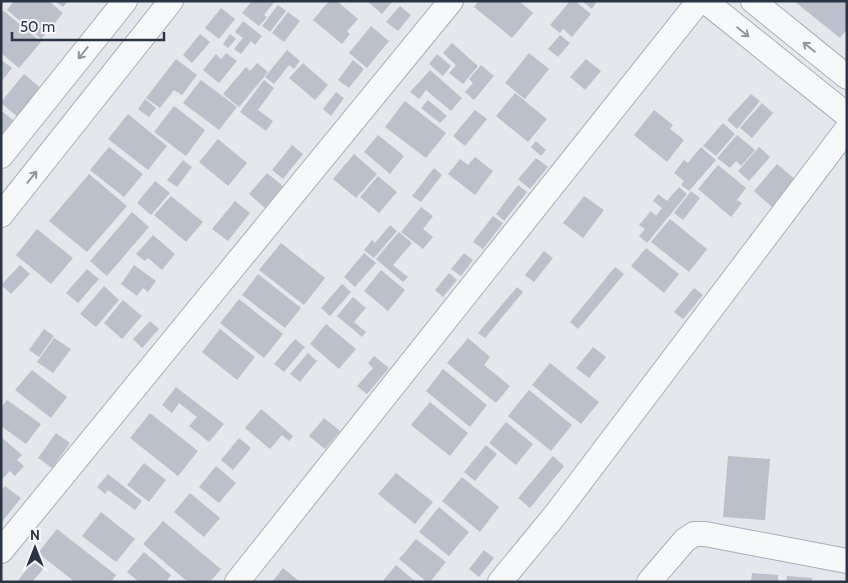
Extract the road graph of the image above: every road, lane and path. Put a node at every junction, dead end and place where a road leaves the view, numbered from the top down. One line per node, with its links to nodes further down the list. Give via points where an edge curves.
1 (125, 1): 10 (street, one-way to 10)
2 (171, 1): 11 (street, one-way to 2)
3 (451, 1): 12 (street)
4 (700, 1): 14 (street)
5 (705, 1): 8 (street, one-way to 8)
6 (753, 1): 7 (street, one-way to 6)
7 (847, 77)
8 (847, 115)
9 (847, 129): 15 (street, via 556,514)
10 (1, 156)
11 (1, 215)
12 (1, 551)
13 (847, 561): 16 (street, via 694,534)
14 (237, 582)
15 (500, 582)
16 (649, 582)

